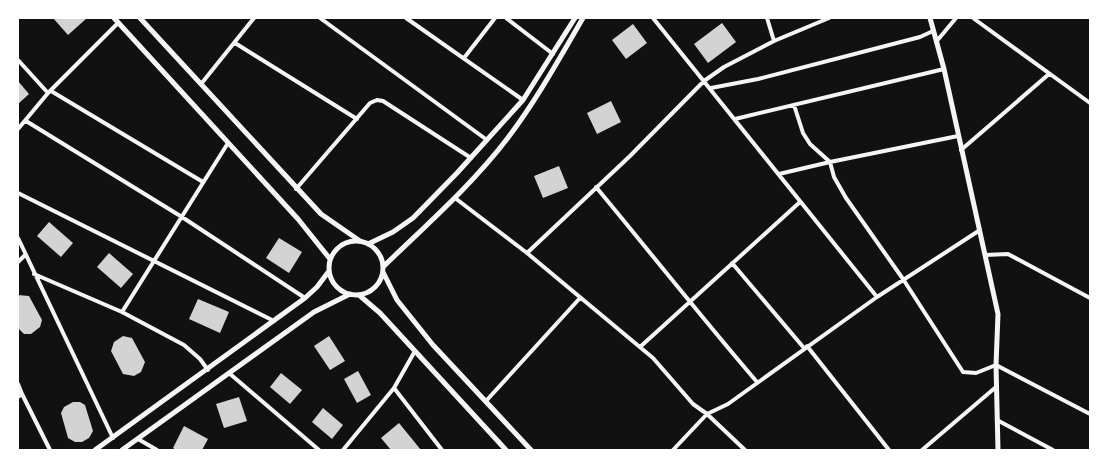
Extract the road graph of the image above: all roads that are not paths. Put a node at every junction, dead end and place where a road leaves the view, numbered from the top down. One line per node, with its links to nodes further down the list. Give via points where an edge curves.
1 (114, 18): 16 (street)
2 (254, 18): 20 (street)
3 (320, 18): 38 (street)
4 (406, 18): 22 (street)
5 (495, 18): 22 (street)
6 (506, 18): 21 (street)
7 (575, 18): 21 (street)
8 (584, 18): 48 (street, via 529,109 507,139)
9 (653, 18): 26 (street)
10 (767, 18): 18 (street)
11 (829, 18): 18 (street)
12 (930, 18): 17 (street)
13 (956, 18): 19 (street)
14 (973, 18): 25 (street)
15 (142, 19): 27 (street)
16 (118, 23): 29 (street); 39 (street)
17 (933, 31): 19 (street); 28 (street, via 920,37 758,79)
18 (774, 41): 26 (street, via 724,67)
19 (936, 42): 24 (street)
20 (235, 43): 27 (street); 33 (street)
21 (553, 54): 30 (street)
22 (464, 58): 30 (street)
23 (18, 60): 29 (street)
24 (944, 69): 32 (street); 37 (street)
25 (1049, 74): 31 (street); 40 (street)
26 (704, 81): 28 (street); 45 (street)
27 (201, 84): 46 (street)
28 (711, 88): 34 (street)
29 (49, 92): 35 (street); 44 (street)
30 (523, 100): 38 (street)
31 (1090, 103)
32 (794, 105): 34 (street); 42 (street, via 803,134)
33 (357, 119): 41 (street, via 370,103 384,100); 46 (street)
34 (735, 119): 43 (street)
35 (26, 121): 36 (street); 50 (street)
36 (18, 129)
37 (958, 136): 40 (street); 42 (street)
38 (487, 140): 41 (street)
39 (228, 144): 44 (street); 58 (street)
40 (961, 150): 51 (street)
41 (471, 158): 54 (street, via 413,218 394,232)
42 (830, 162): 43 (street); 65 (street, via 834,177 846,198)
43 (779, 174): 49 (street)
44 (203, 182): 50 (street)
45 (596, 187): 55 (street); 72 (street)
46 (296, 189): 53 (street, via 320,214)
47 (18, 193): 60 (street)
48 (455, 198): 55 (street); 63 (street)
49 (800, 202): 61 (street); 68 (street)
50 (182, 217): 60 (street); 69 (street)
51 (980, 230): 56 (street); 65 (street)
52 (18, 238): 57 (street)
53 (360, 241): 54 (street); 58 (street, via 345,242)
54 (368, 244): 63 (street, via 379,253)
55 (527, 253): 70 (street)
56 (985, 254): 71 (street, via 1008,254); 78 (street, via 998,314)
57 (25, 255): 59 (street); 64 (street)
58 (330, 258): 62 (street)
59 (18, 262)
60 (154, 262): 73 (street); 74 (street)
61 (732, 263): 72 (street); 76 (street)
62 (329, 270): 66 (street, via 339,290); 69 (street)
63 (383, 270): 67 (street, via 375,287); 87 (street, via 397,300 433,345)
64 (34, 274): 73 (street); 91 (street)
65 (903, 279): 68 (street); 78 (street, via 963,372 976,373)
66 (350, 294): 67 (street); 80 (street, via 314,312)
67 (359, 295): 77 (street, via 380,312)
68 (876, 297): 76 (street)
69 (305, 298): 74 (street)
70 (580, 298): 75 (street); 87 (street)
71 (1090, 298)
72 (689, 302): 75 (street); 81 (street)
73 (122, 312): 79 (street, via 184,345)
74 (274, 321): 79 (street)
75 (640, 346): 88 (street, via 654,358 693,404)
76 (805, 347): 81 (street); 104 (street)
77 (415, 351): 84 (street); 100 (street)
78 (996, 365): 83 (street); 89 (street)
79 (208, 370): 91 (street)
80 (230, 373): 92 (street); 97 (street)
81 (757, 382): 88 (street, via 728,404)
82 (18, 384): 85 (street)
83 (996, 387): 90 (street); 105 (street)
84 (394, 388): 98 (street); 99 (street)
85 (20, 393): 86 (street); 93 (street)
86 (18, 397)
87 (486, 402): 101 (street)
88 (707, 414): 102 (street); 103 (street)
89 (1090, 414)
90 (997, 420): 106 (street); 107 (street)
91 (112, 438): 94 (street)
92 (138, 439): 95 (street); 96 (street)
93 (50, 450)
94 (95, 450)
95 (122, 450)
96 (157, 450)
97 (318, 450)
98 (343, 450)
99 (441, 450)
100 (506, 450)
101 (531, 450)
102 (673, 450)
103 (745, 450)
104 (889, 450)
105 (922, 450)
106 (998, 450)
107 (1053, 450)

